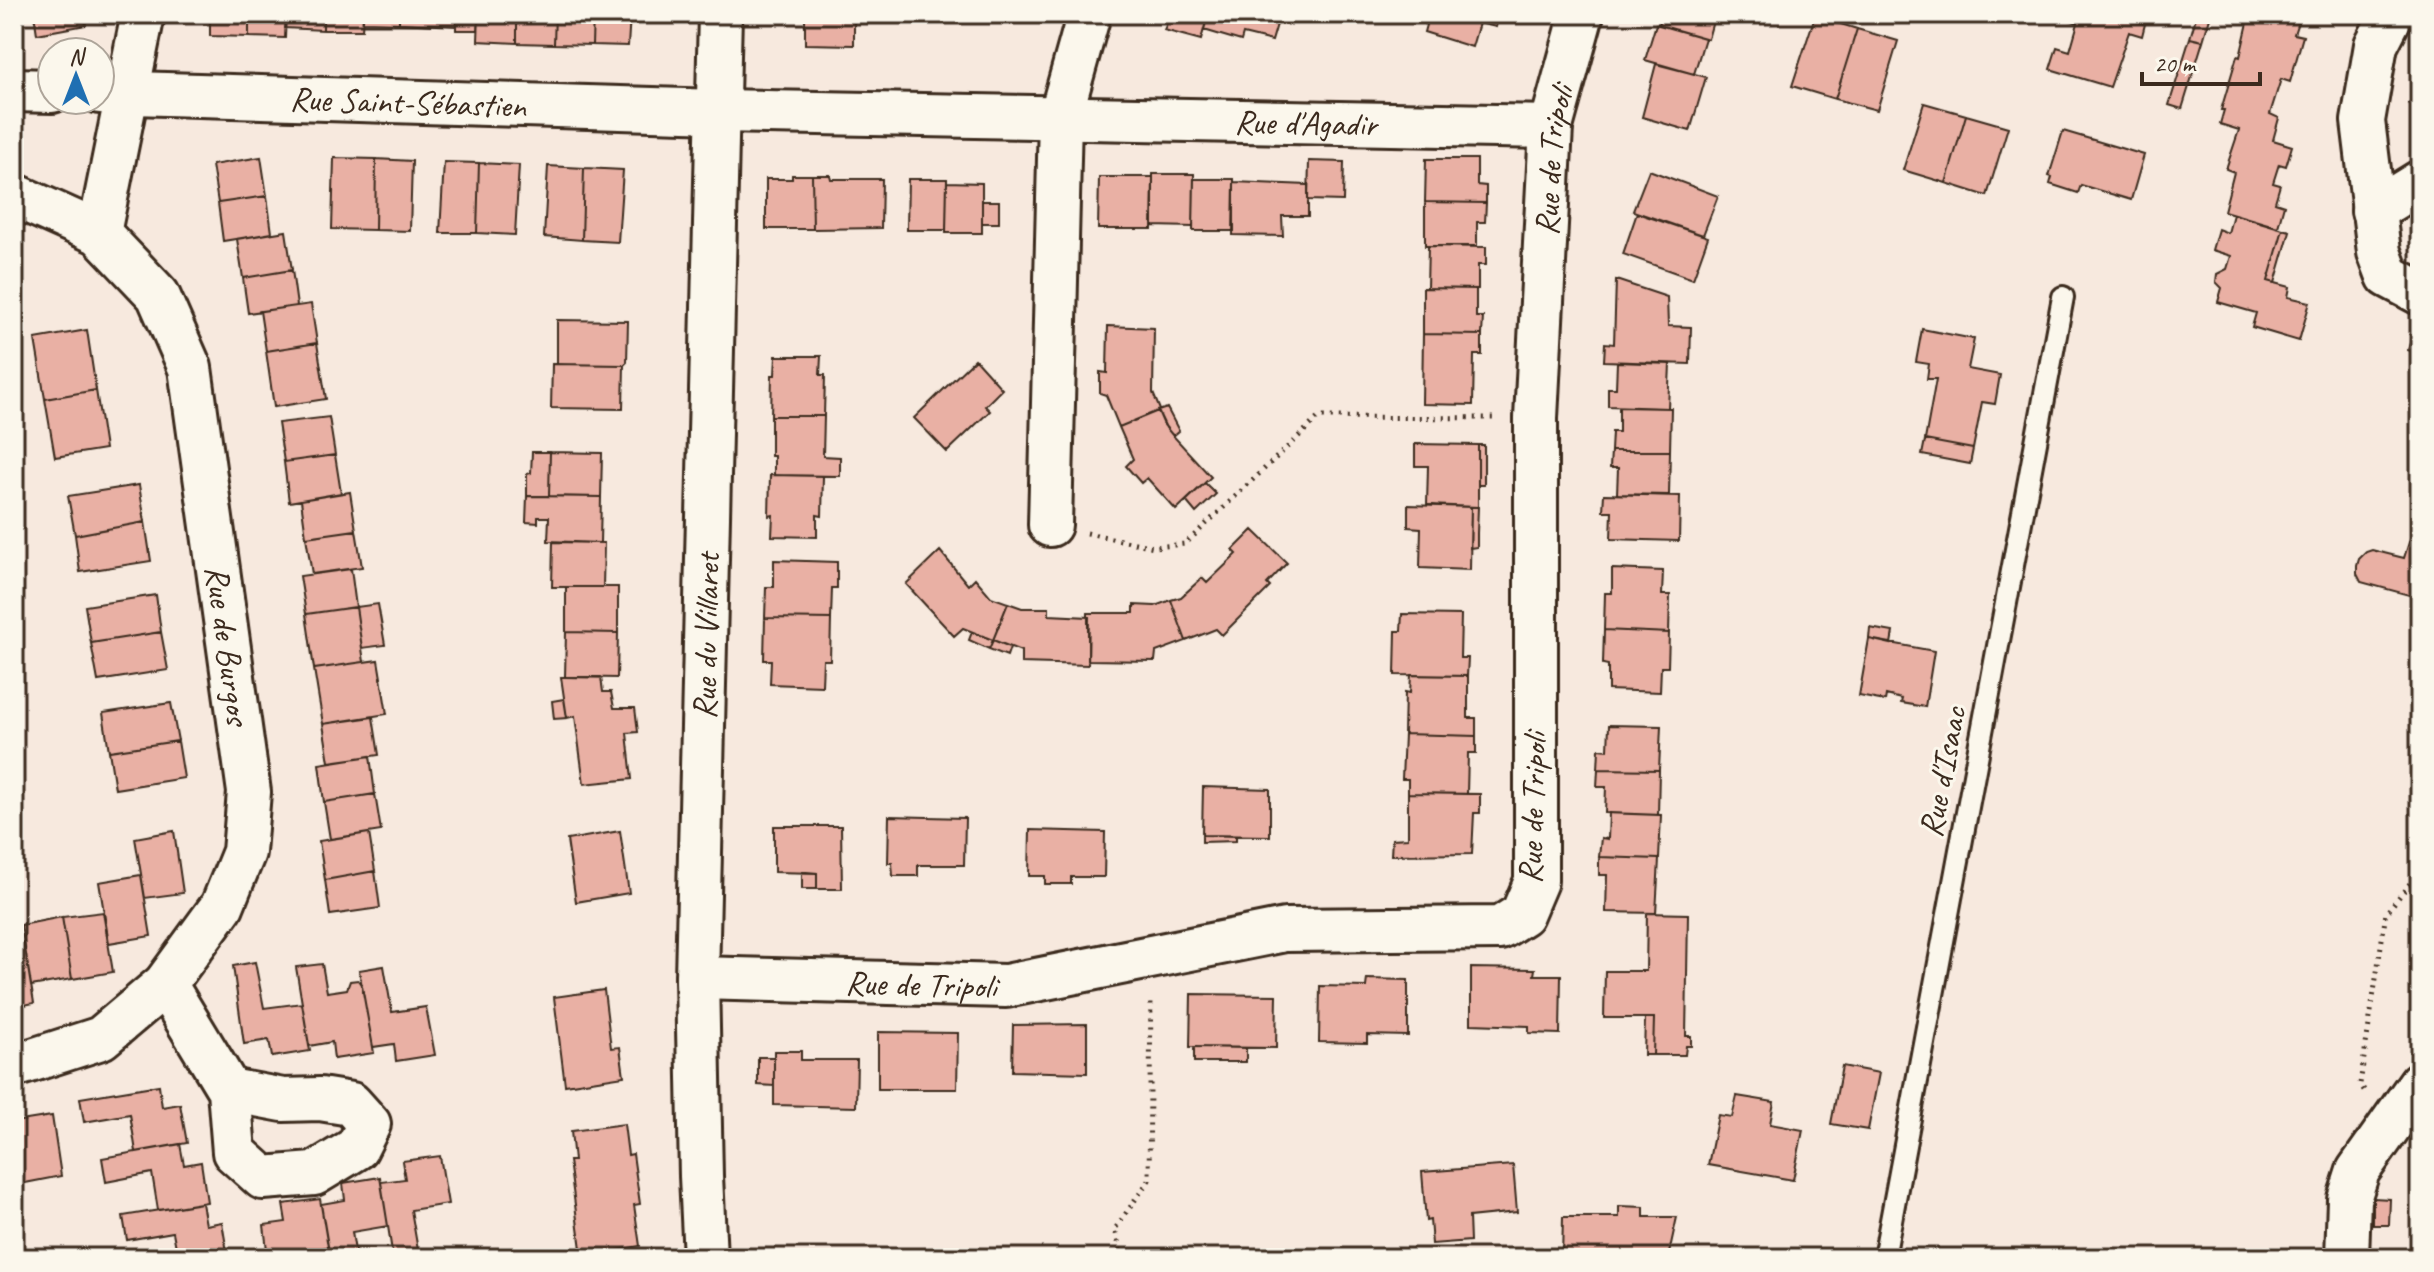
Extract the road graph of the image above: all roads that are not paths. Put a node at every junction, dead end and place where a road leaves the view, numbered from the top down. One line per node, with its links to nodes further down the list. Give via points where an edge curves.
1 (143, 14): 6 (street)
2 (720, 14): 10 (street, Rue du Villaret)
3 (1089, 14): 12 (street)
4 (1582, 14): 13 (street, Rue de Tripoli)
5 (2392, 14): 16 (street, via 2376,45 2363,121)
6 (116, 87)
7 (14, 90): 8 (street)
8 (36, 91)
9 (116, 92): 10 (street, Rue Saint-Sébastien)
10 (717, 111): 12 (street, Rue d'Agadir); 21 (street, Rue du Villaret)
11 (111, 116): 17 (street)
12 (1060, 118): 13 (street, Rue d'Agadir); 20 (street)
13 (1551, 127): 21 (street, Rue de Tripoli, via 1536,418 1536,881 1522,914 1500,928 1285,930 1006,986)
14 (2420, 182): 16 (street)
15 (14, 195): 17 (street, Rue de Burgos)
16 (2373, 211): 18 (street, via 2388,276)
17 (99, 233): 22 (street, Rue de Burgos, via 158,295 190,368 249,792 244,852 222,906)
18 (2420, 293)
19 (2063, 297): 27 (lane, Rue d'Isaac)
20 (1050, 525)
21 (697, 978): 26 (street, Rue du Villaret)
22 (165, 984): 23 (street, Rue de Burgos, via 101,1038); 25 (street)
23 (14, 1066)
24 (2420, 1083): 28 (street, via 2358,1171 2349,1199)
25 (229, 1090)
26 (705, 1258)
27 (1884, 1258)
28 (2347, 1258)

